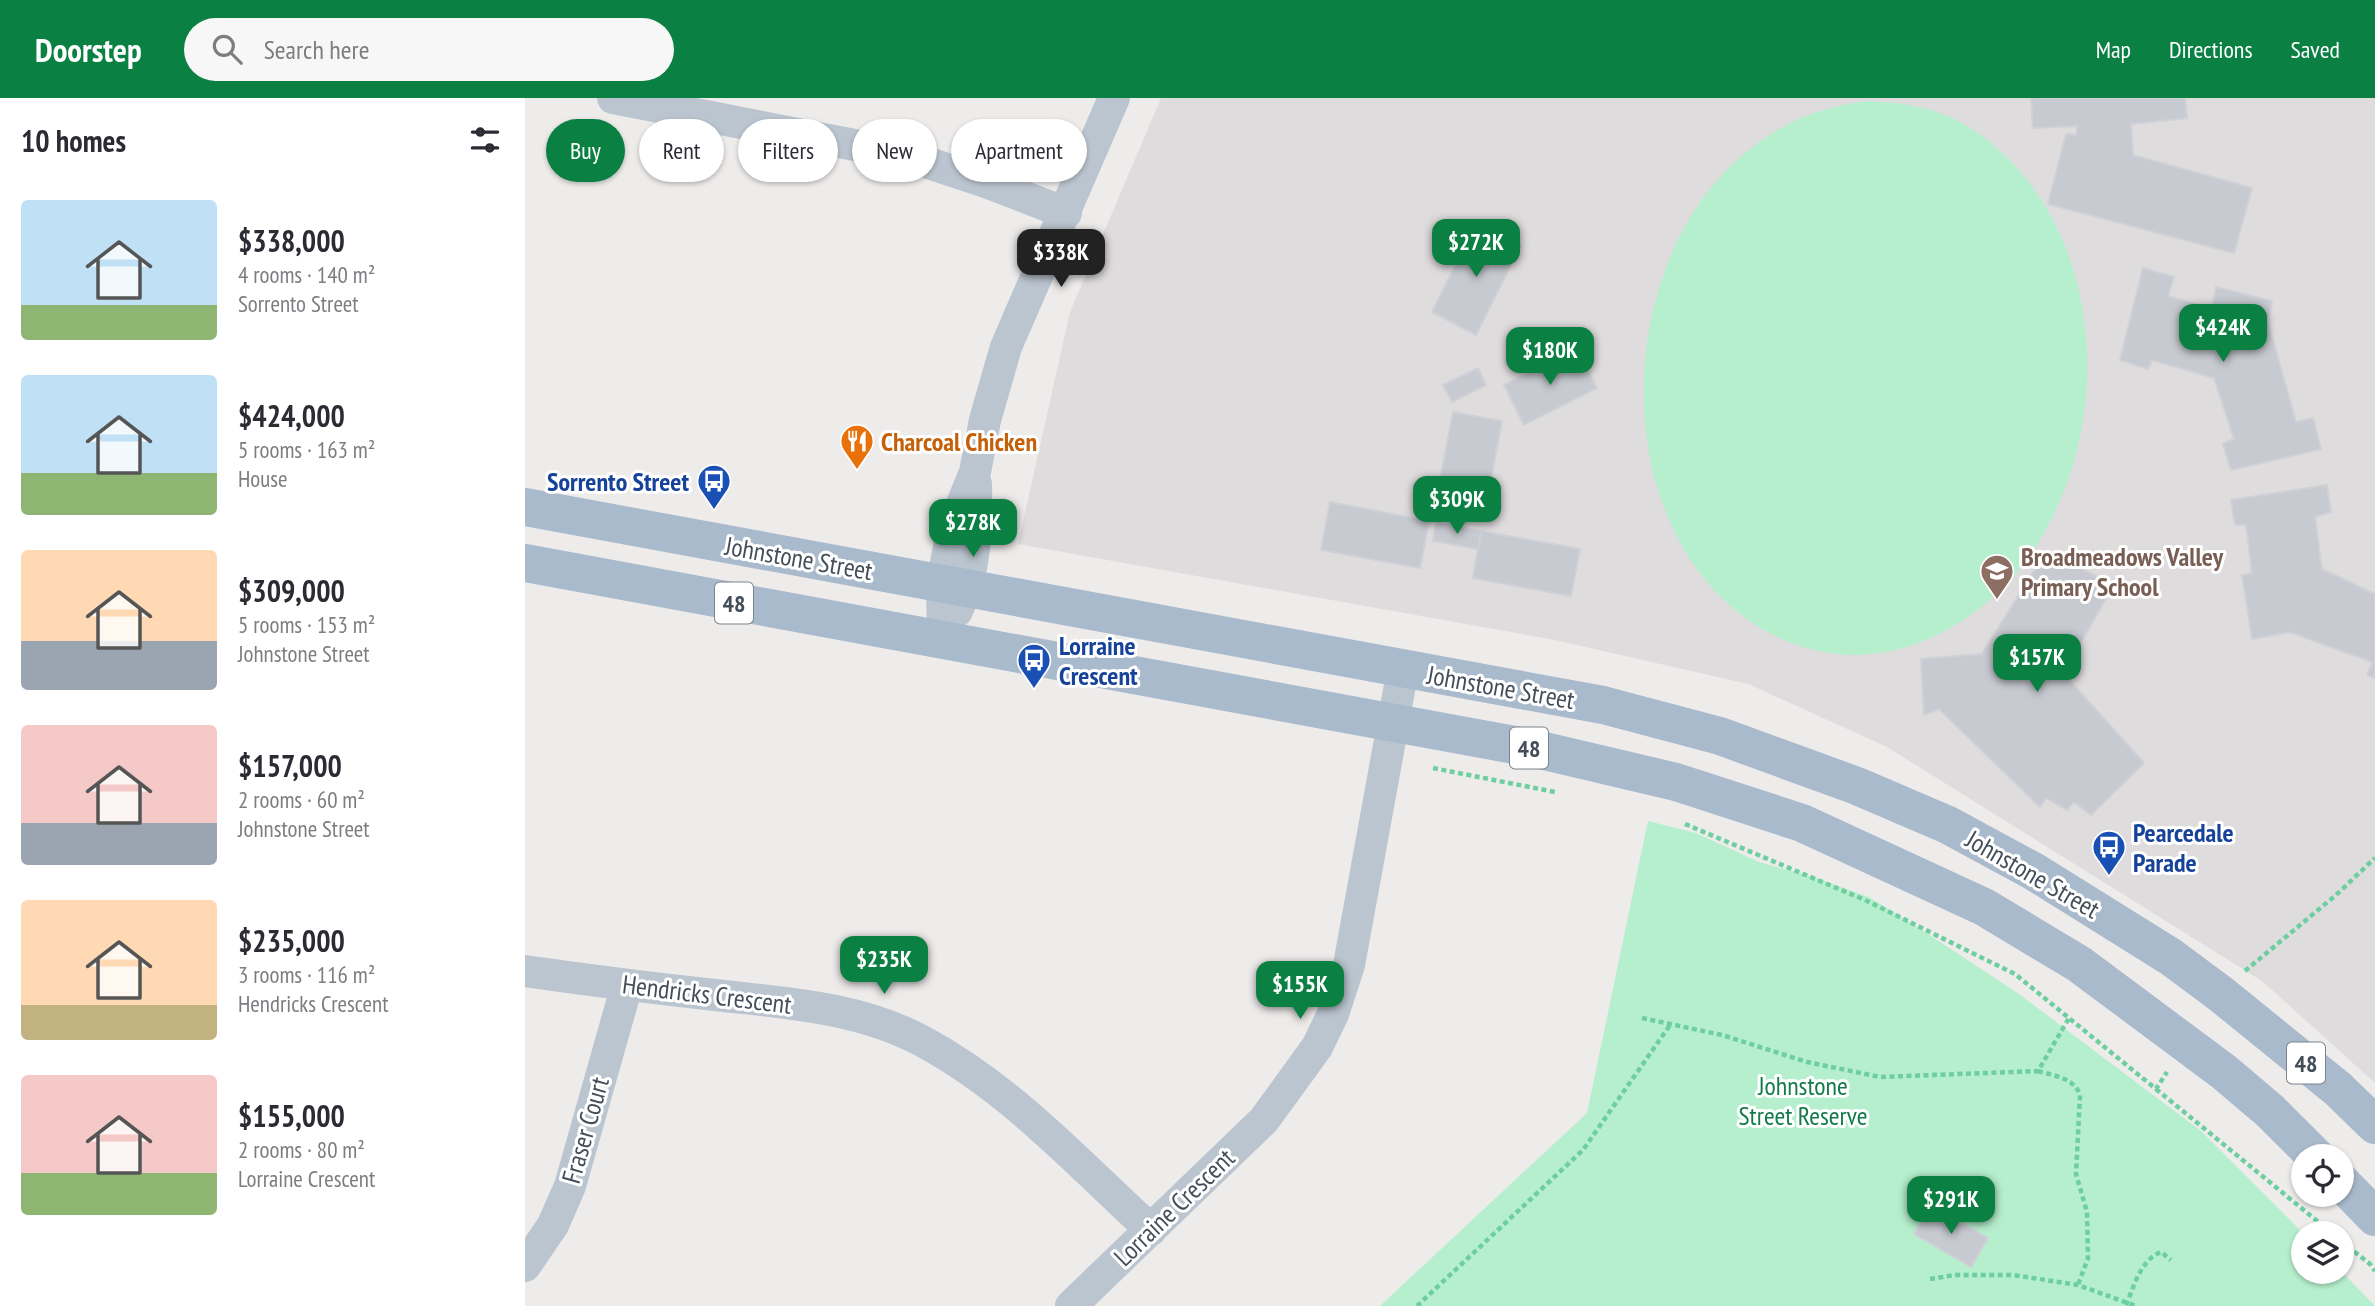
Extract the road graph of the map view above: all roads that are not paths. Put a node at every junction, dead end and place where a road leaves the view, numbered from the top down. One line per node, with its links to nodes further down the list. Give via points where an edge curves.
1 (613, 98): 3 (street)
2 (1114, 98): 4 (street)
3 (693, 105): 4 (street, via 901,155)
4 (1066, 212): 7 (street, via 1006,347 975,472 953,526)
5 (525, 506): 7 (main road, Johnstone Street / 48)
6 (525, 563): 8 (main road, Johnstone Street / 48)
7 (954, 586): 8 (street); 9 (main road, Johnstone Street / 48)
8 (943, 641): 10 (main road, Johnstone Street / 48)
9 (1403, 669): 10 (street, Lorraine Crescent); 11 (main road, Johnstone Street / 48, via 1603,705 1720,736)
10 (1391, 740): 12 (main road, Johnstone Street / 48, via 1536,749 1676,782); 19 (street, Lorraine Crescent, via 1349,965 1317,1047 1264,1120)
11 (1857, 786): 12 (main road); 15 (main road, Johnstone Street / 48, via 1960,831 2171,957 2338,1089)
12 (1836, 837): 16 (main road, Johnstone Street / 48, via 1984,907 2079,964 2224,1072)
13 (525, 971): 14 (street, Hendricks Crescent)
14 (627, 985): 19 (street, Hendricks Crescent, via 820,1007 871,1019 920,1039 1006,1095); 20 (street, Fraser Court, via 570,1186 553,1225)
15 (2375, 1125)
16 (2303, 1144)
17 (2354, 1195): 18 (main road)
18 (2375, 1217)
19 (1151, 1230): 21 (street, Lorraine Crescent)
20 (525, 1266)
21 (1071, 1306)

